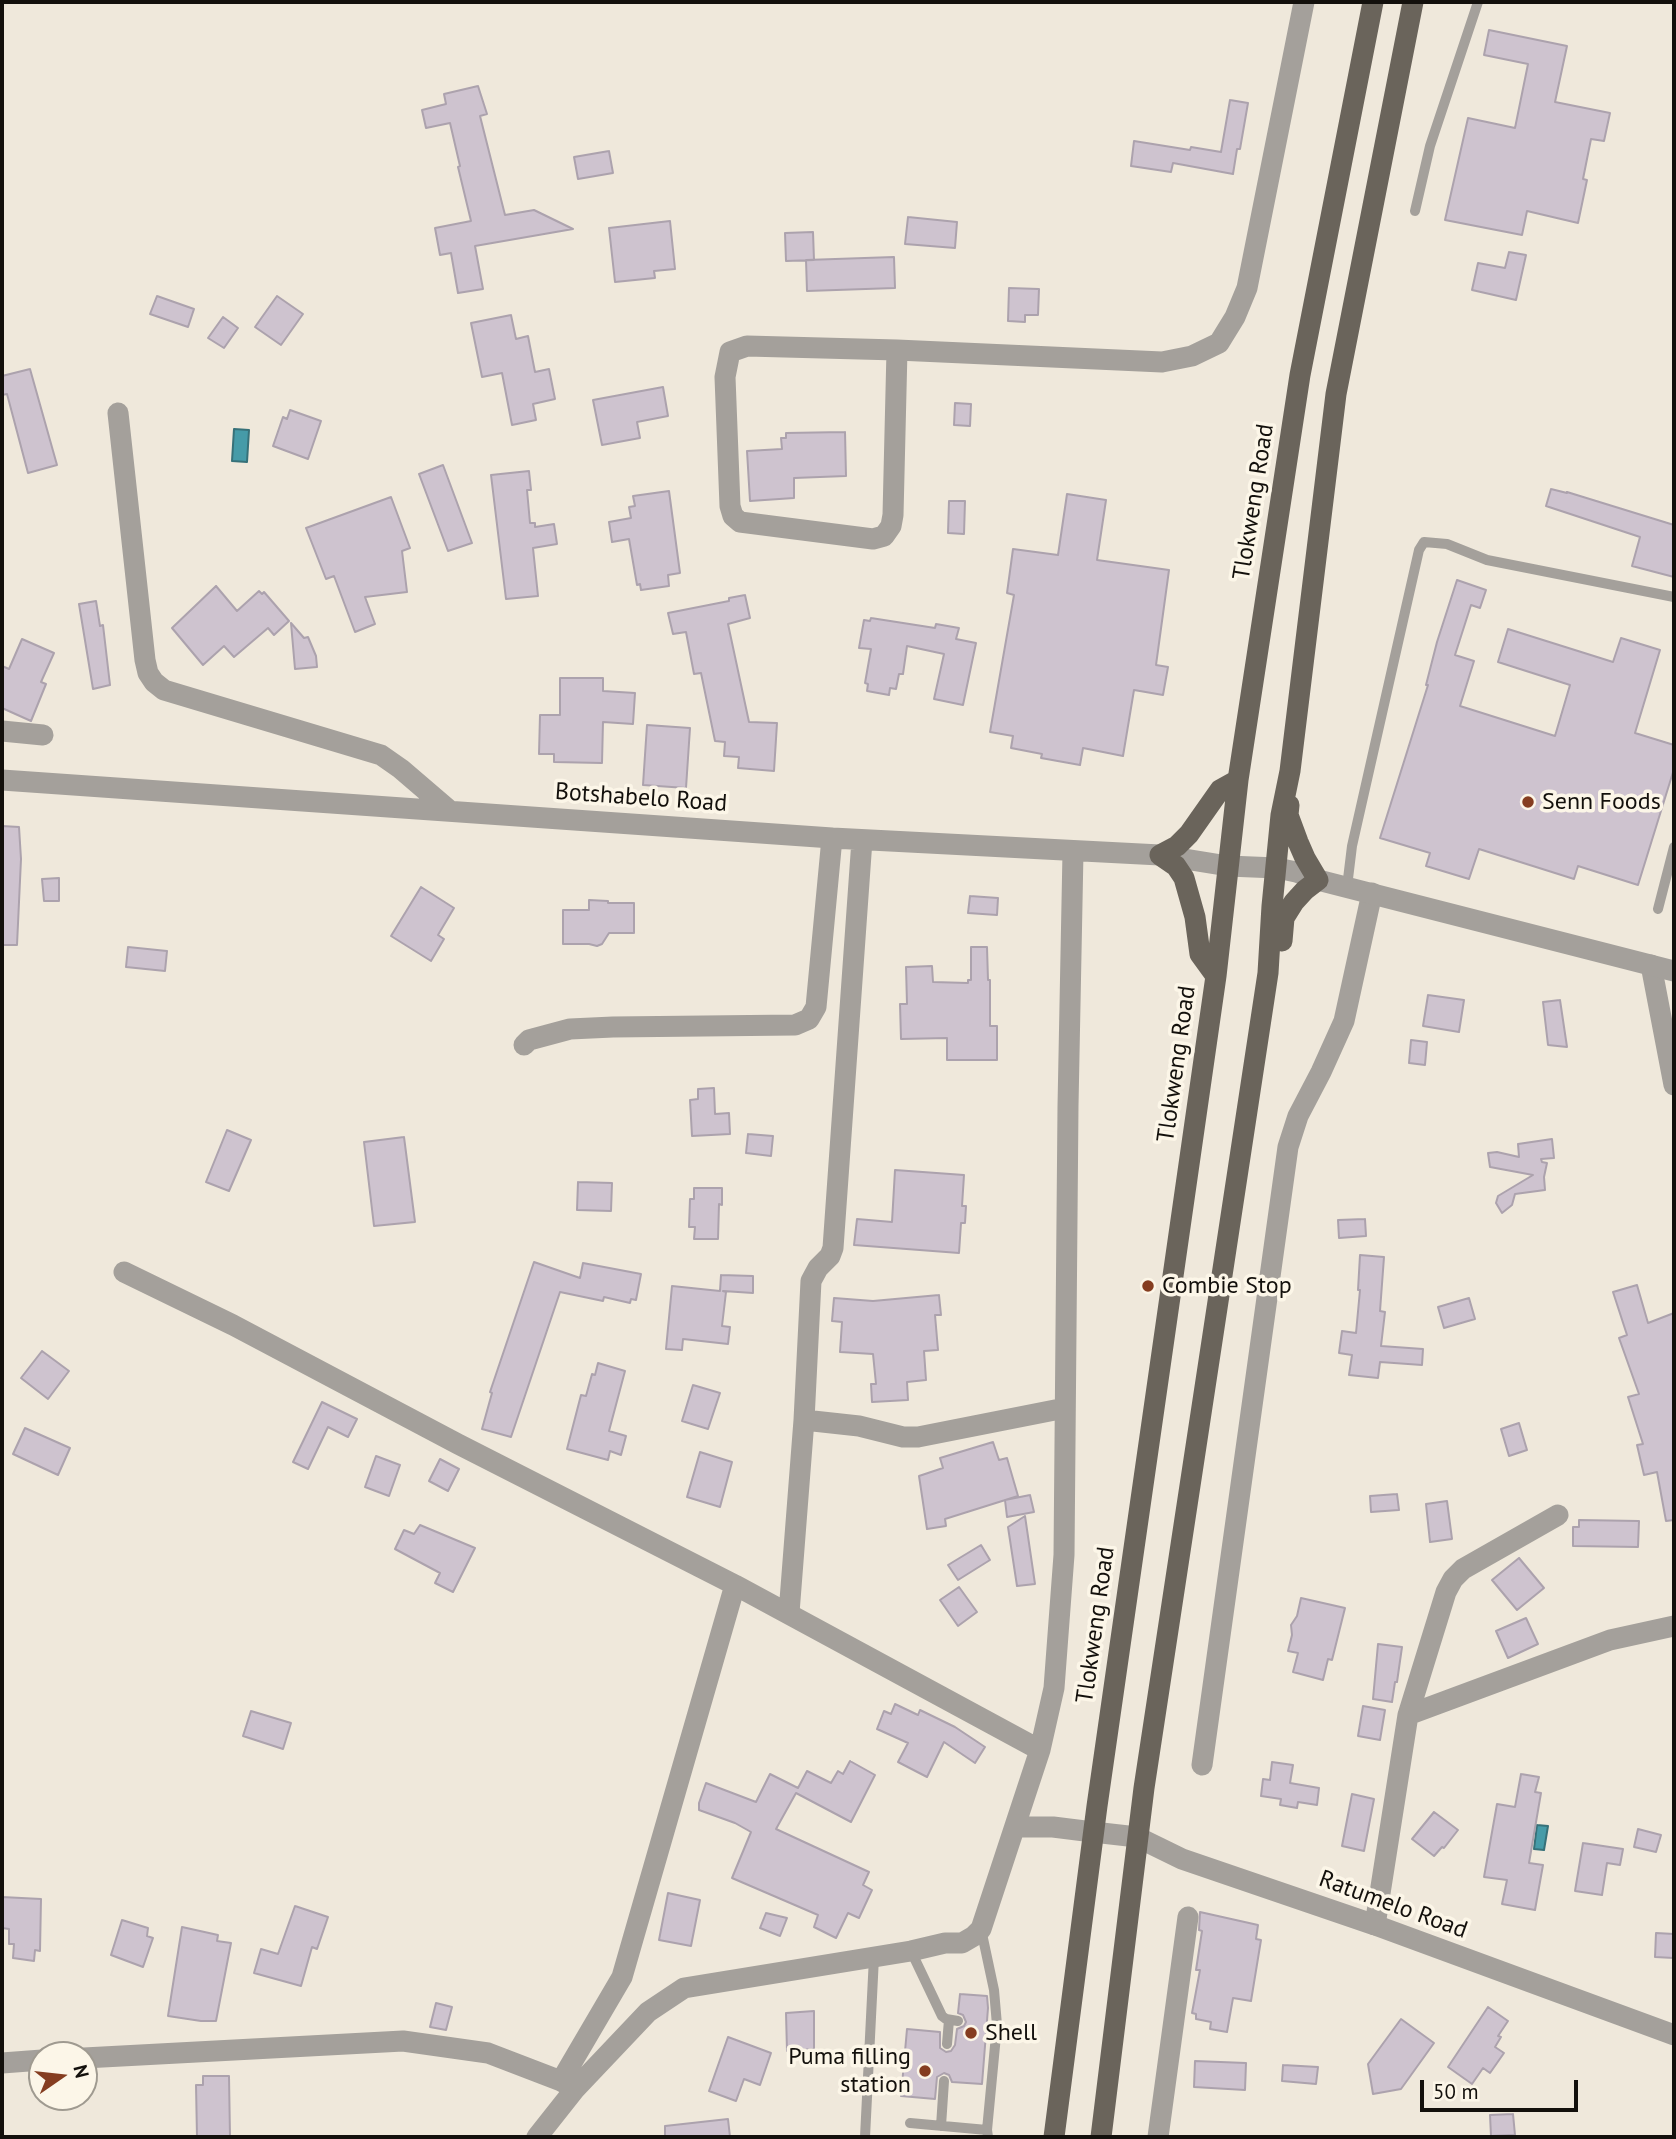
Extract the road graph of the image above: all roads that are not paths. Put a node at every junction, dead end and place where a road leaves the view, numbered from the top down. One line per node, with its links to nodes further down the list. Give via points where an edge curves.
1 (1304, 2): 6 (street, via 1247,288 1219,343 1192,356 1162,362)
2 (1373, 2): 13 (main road, Tlokweng Road, via 1300,375)
3 (1413, 2): 11 (main road, via 1336,394)
4 (1479, 2): 5 (lane, via 1430,146)
5 (1415, 211)
6 (897, 349): 6 (street, via 747,346 730,352 725,377 733,516 740,522 873,539 884,536 893,515)
7 (118, 413): 14 (street, via 145,660 154,682 164,690 381,755)
8 (1674, 597): 23 (lane, via 1487,560 1447,544 1424,542 1355,833)
9 (2, 731): 10 (street)
10 (43, 735)
11 (1290, 771): 21 (main road); 22 (main road, via 1288,815)
12 (2, 780): 14 (street, Botshabelo Road)
13 (1238, 780): 19 (main road, via 1220,790 1177,846); 20 (main road, Tlokweng Road)
14 (450, 811): 15 (street, Botshabelo Road)
15 (832, 838): 16 (street, Botshabelo Road); 30 (street, via 816,1007 809,1019 794,1025 570,1030)
16 (862, 840): 18 (street, Botshabelo Road); 34 (street, via 833,1248 811,1281)
17 (1674, 847): 25 (lane)
18 (1073, 852): 19 (street, Botshabelo Road); 33 (street)
19 (1160, 855): 20 (street, Botshabelo Road); 29 (main road, via 1184,878 1200,954)
20 (1228, 866): 21 (street, Botshabelo Road); 29 (main road, Tlokweng Road)
21 (1277, 868): 22 (street, Botshabelo Road); 28 (main road)
22 (1318, 880): 23 (street, Botshabelo Road); 28 (main road, via 1284,918 1281,949)
23 (1347, 887): 24 (street, Botshabelo Road)
24 (1372, 893): 26 (street, Botshabelo Road); 41 (street, via 1343,1021 1288,1147)
25 (1658, 909)
26 (1651, 965): 27 (street, Botshabelo Road); 31 (street)
27 (1674, 971)
28 (1268, 972): 44 (main road)
29 (1216, 976): 43 (main road, Tlokweng Road)
30 (524, 1045)
31 (1674, 1085)
32 (124, 1272): 36 (street)
33 (1065, 1408): 34 (street, via 918,1437); 40 (street, via 1064,1555 1054,1688)
34 (804, 1420): 37 (street)
35 (1558, 1515): 39 (street, via 1453,1579)
36 (735, 1585): 37 (street); 56 (street, via 622,1977)
37 (789, 1613): 40 (street)
38 (1674, 1626): 39 (street, via 1610,1640)
39 (1408, 1716): 46 (street)
40 (1040, 1750): 42 (street)
41 (1202, 1765)
42 (1016, 1827): 43 (street, Ratumelo Road); 47 (street)
43 (1093, 1832): 44 (street, Ratumelo Road); 62 (main road, Tlokweng Road)
44 (1137, 1837): 46 (street, Ratumelo Road, via 1182,1859); 63 (main road)
45 (1188, 1917): 64 (street)
46 (1375, 1925): 50 (street, Ratumelo Road)
47 (981, 1929): 48 (street, via 962,1943); 59 (lane, via 994,1990)
48 (911, 1951): 49 (street); 51 (lane, via 942,2016 953,2020)
49 (874, 1957): 56 (street, via 684,1988 648,2012); 61 (lane)
50 (1674, 2035)
51 (947, 2044)
52 (98, 2057): 56 (street, via 403,2041 488,2053)
53 (28, 2061): 54 (street)
54 (2, 2063)
55 (944, 2081): 58 (lane)
56 (568, 2085): 60 (street)
57 (910, 2123): 58 (lane)
58 (941, 2126): 59 (lane)
59 (988, 2134)
60 (537, 2137)
61 (865, 2137)
62 (1054, 2137)
63 (1101, 2137)
64 (1158, 2137)

